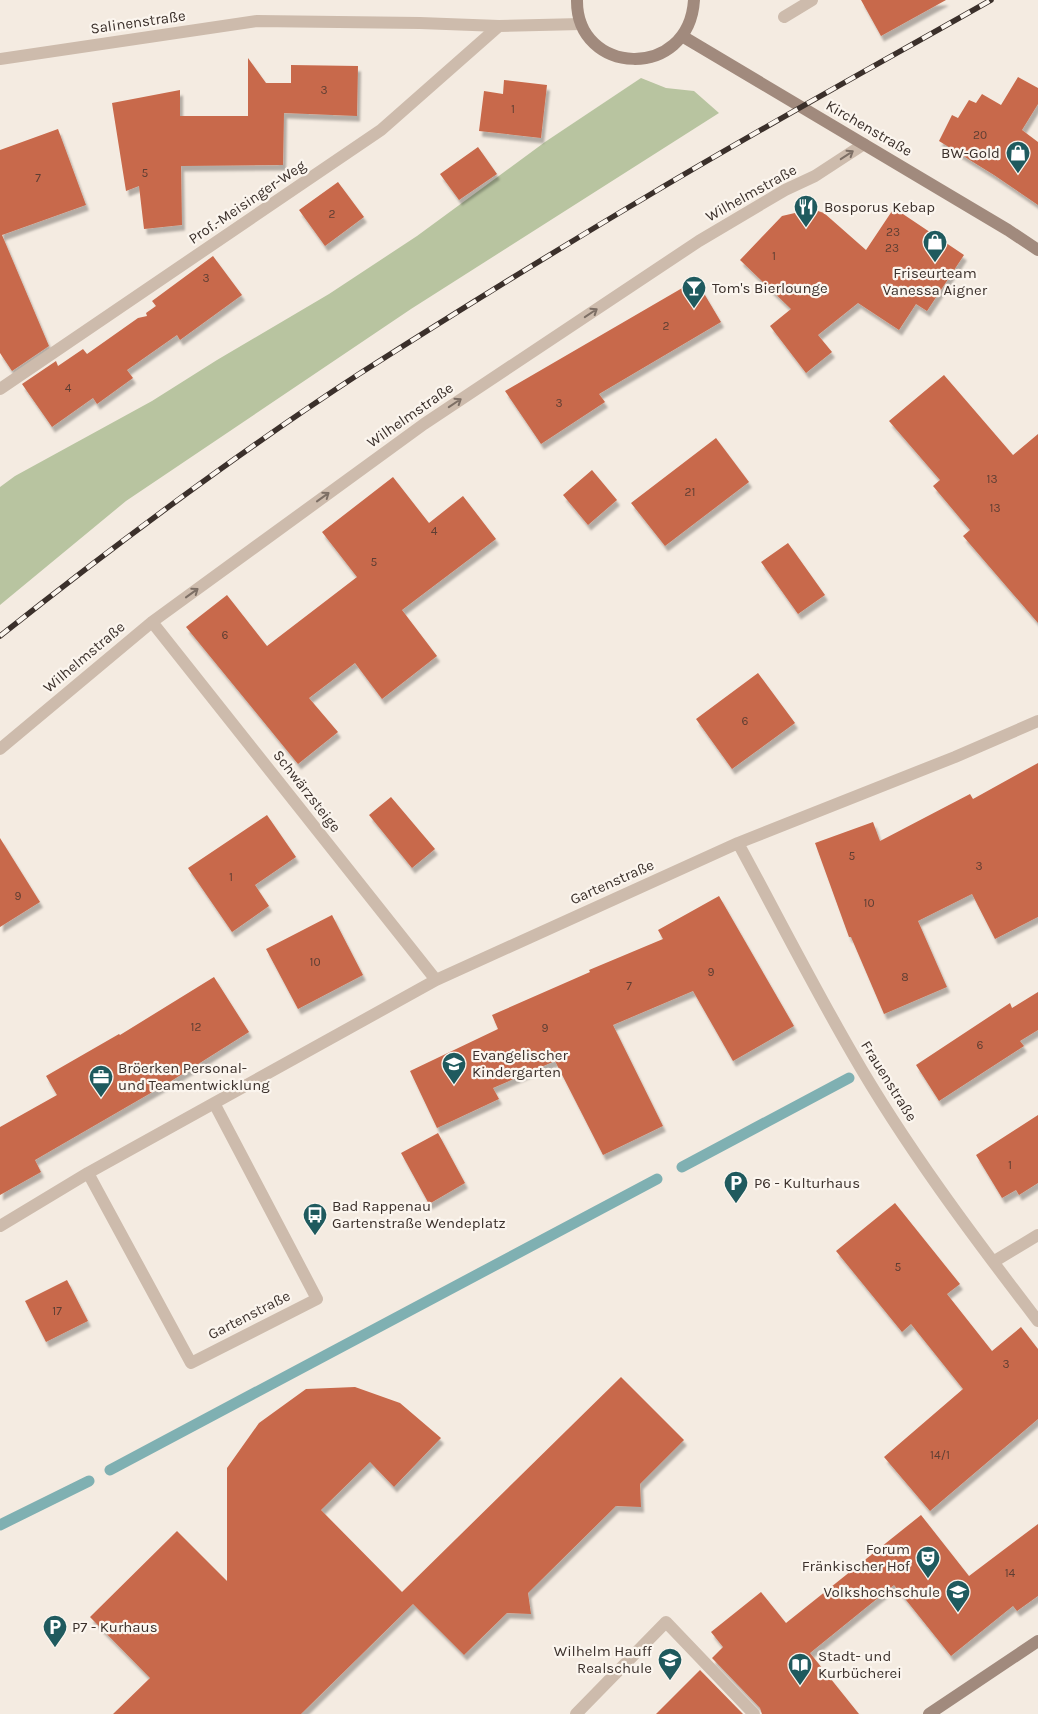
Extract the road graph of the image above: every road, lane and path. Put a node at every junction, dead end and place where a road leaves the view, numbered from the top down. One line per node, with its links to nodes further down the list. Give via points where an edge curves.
1 (577, 0): 5 (street)
2 (694, 0): 7 (street, via 689,26)
3 (812, 0): 4 (street)
4 (784, 17)
5 (581, 24): 6 (street, Salinenstraße); 7 (street, via 602,50 634,60 652,57 668,49)
6 (499, 26): 8 (street, Salinenstraße, via 257,21); 11 (street, Prof.-Meisinger-Weg, via 382,130)
7 (682, 36): 9 (street, Kirchenstraße)
8 (0, 59)
9 (864, 144): 10 (street, Kirchenstraße); 12 (street, Wilhelmstraße, one-way to 9, via 432,418 699,241 815,176)
10 (1038, 250)
11 (0, 389)
12 (152, 622): 14 (street, Wilhelmstraße); 16 (street, Schwärzsteige)
13 (1038, 721): 15 (street, Gartenstraße)
14 (0, 748)
15 (738, 843): 16 (street, Gartenstraße); 21 (street, Frauenstraße, via 852,1054 908,1142)
16 (436, 980): 17 (street, Gartenstraße)
17 (214, 1103): 18 (street, Gartenstraße); 18 (street, Gartenstraße, via 317,1299 192,1363)
18 (88, 1172): 19 (street, Gartenstraße)
19 (0, 1226)
20 (1038, 1235): 21 (street)
21 (993, 1262): 22 (street, Frauenstraße)
22 (1038, 1321)
23 (1038, 1641): 26 (street)
24 (576, 1714): 25 (street, via 666,1622)
25 (754, 1714)
26 (929, 1714)

